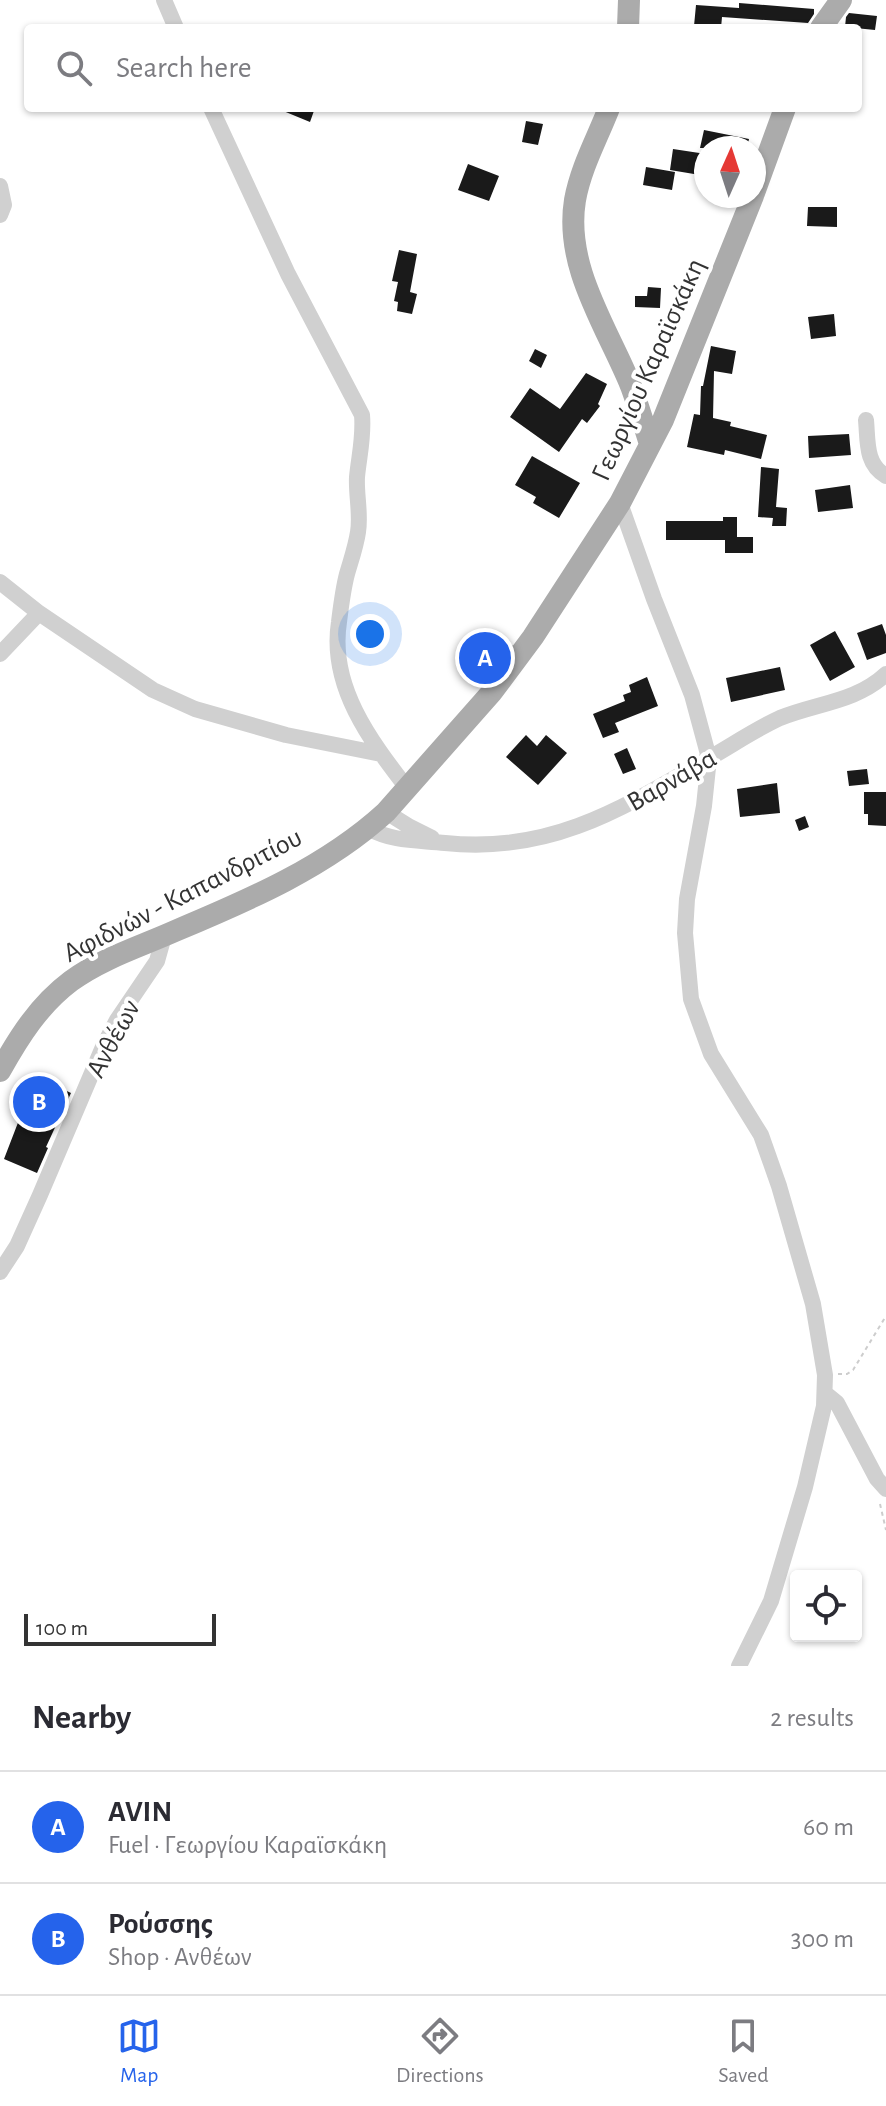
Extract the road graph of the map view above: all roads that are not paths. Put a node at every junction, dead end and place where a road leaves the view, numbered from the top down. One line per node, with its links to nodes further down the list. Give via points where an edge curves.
1 (164, 0): 4 (street)
2 (629, 0): 5 (main road)
3 (841, 0): 6 (main road)
4 (174, 24)
5 (628, 24)
6 (824, 24)
7 (213, 112): 24 (street, via 288,274 362,415 359,528 337,651 346,690)
8 (607, 112): 15 (main road, via 578,184 575,244 585,285)
9 (784, 112): 10 (main road, Γεωργίου Καραϊσκάκη)
10 (766, 159)
11 (0, 186): 13 (street)
12 (748, 208): 15 (main road, Γεωργίου Καραϊσκάκη)
13 (0, 215)
14 (866, 420): 16 (street, via 870,457)
15 (650, 444): 17 (main road, Γεωργίου Καραϊσκάκη)
16 (886, 476)
17 (620, 503): 25 (street, via 692,695); 26 (main road, Γεωργίου Καραϊσκάκη, via 492,692)
18 (0, 582): 19 (street)
19 (39, 613): 21 (street); 24 (street, via 153,690 195,709)
20 (511, 653): 23 (street, via 500,653 484,672)
21 (0, 654)
22 (886, 674): 25 (street, Βαρνάβα, via 862,692 782,718)
23 (488, 682)
24 (381, 754): 26 (street)
25 (709, 758): 29 (street, Βαρνάβα, via 626,806 546,837 482,845); 33 (street, via 687,899 691,999 711,1054 761,1135 779,1186 813,1304)
26 (407, 788): 27 (main road, Αφιδνών - Καπανδριτίου)
27 (386, 812): 28 (main road, Αφιδνών - Καπανδριτίου); 29 (street, Βαρνάβα)
28 (368, 828): 29 (street, Βαρνάβα, via 391,838); 30 (main road, Αφιδνών - Καπανδριτίου, via 278,885)
29 (444, 843)
30 (164, 936): 31 (main road, Αφιδνών - Καπανδριτίου, via 111,957 71,981 26,1026); 32 (street, Ανθέων, via 157,961 103,1047 17,1246)
31 (0, 1071)
32 (0, 1272)
33 (826, 1394): 34 (street, via 837,1403); 35 (street, via 771,1601)
34 (881, 1484)
35 (739, 1666)

